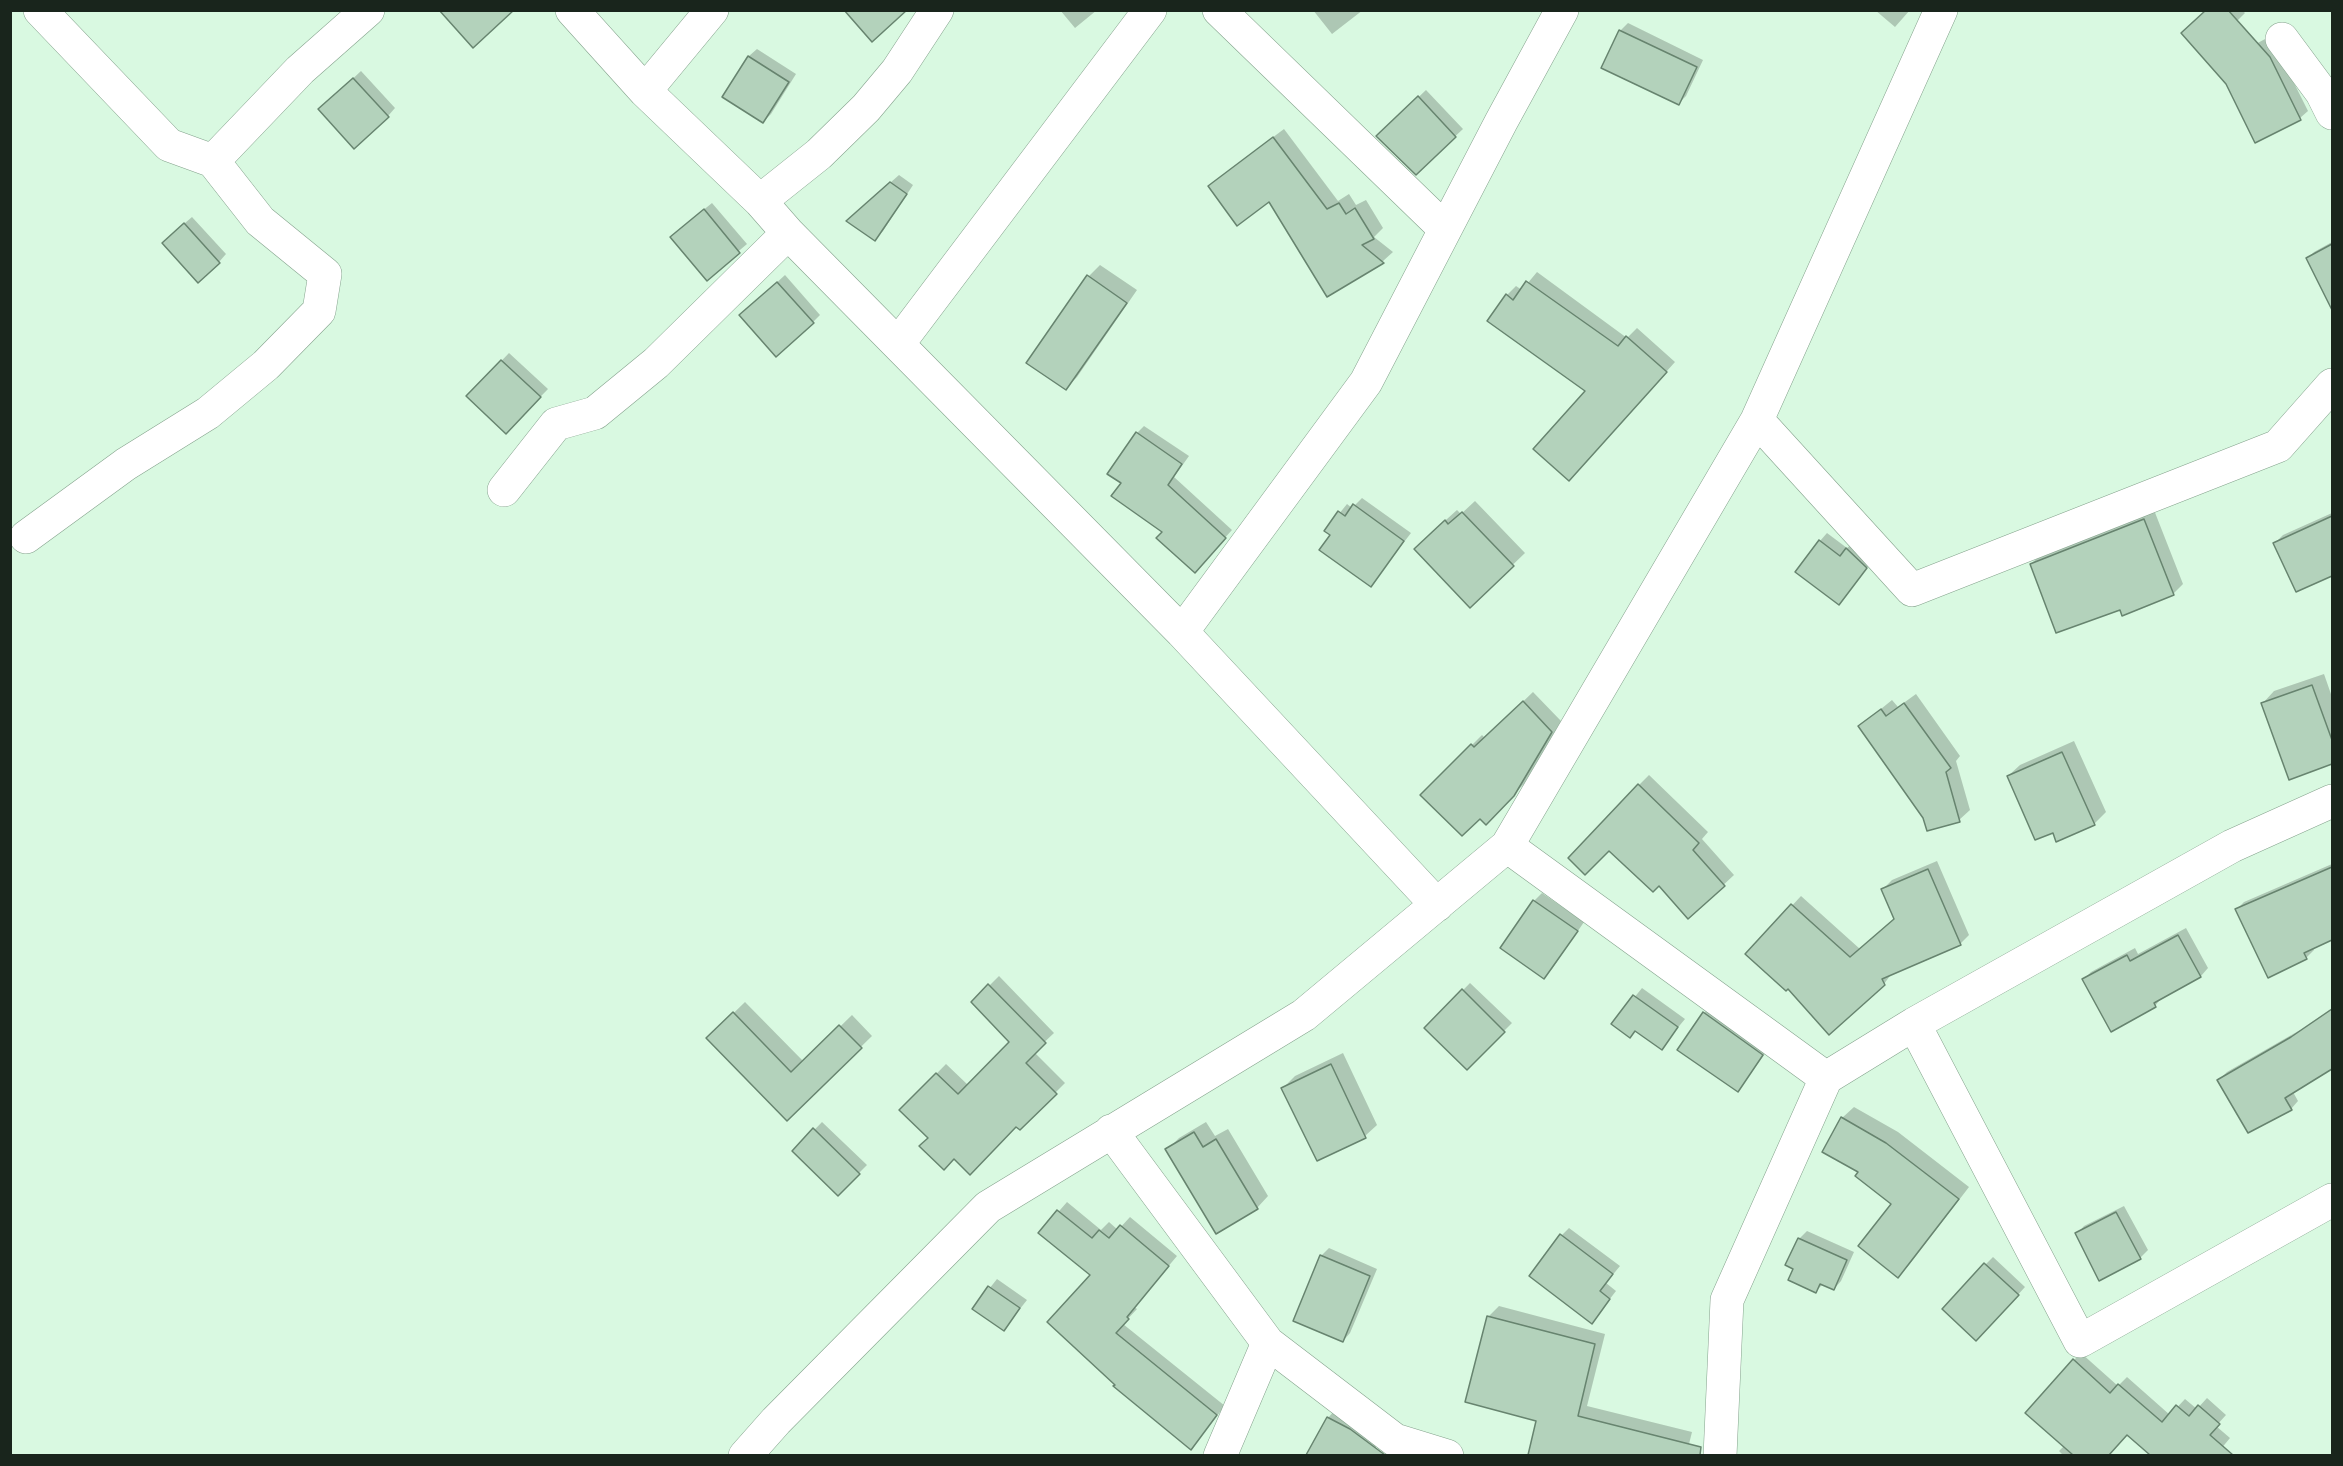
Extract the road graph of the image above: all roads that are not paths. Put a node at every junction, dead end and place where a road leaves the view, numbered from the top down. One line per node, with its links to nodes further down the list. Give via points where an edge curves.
1 (40, 10): 13 (street, via 169,145)
2 (368, 10): 13 (street, via 300,70)
3 (572, 10): 11 (street)
4 (712, 10): 11 (street)
5 (937, 10): 14 (street, via 897,71 866,108 819,154)
6 (1150, 10): 17 (street)
7 (1219, 10): 15 (street)
8 (1562, 10): 15 (street)
9 (1941, 10): 19 (street)
10 (2282, 39): 12 (street)
11 (645, 92): 14 (street)
12 (2332, 113)
13 (213, 161): 21 (street, via 260,221 325,274 319,311 266,365 208,413 126,464)
14 (760, 201): 16 (street)
15 (1445, 229): 22 (street, via 1366,382)
16 (788, 233): 17 (street); 20 (street, via 656,363 595,413 555,424)
17 (898, 344): 22 (street)
18 (2332, 385): 19 (street, via 2278,446 1912,590)
19 (1757, 420): 24 (street)
20 (504, 490)
21 (26, 537)
22 (1182, 632): 25 (street)
23 (2332, 801): 26 (street, via 2232,846)
24 (1507, 846): 25 (street); 27 (street)
25 (1437, 904): 28 (street, via 1304,1015)
26 (1914, 1024): 27 (street); 29 (street, via 2080,1341)
27 (1826, 1078): 34 (street, via 1727,1300)
28 (1111, 1131): 30 (street); 31 (street, via 988,1207)
29 (2332, 1200)
30 (1268, 1343): 32 (street); 33 (street, via 1395,1440)
31 (745, 1455)
32 (1220, 1455)
33 (1447, 1455)
34 (1720, 1455)

